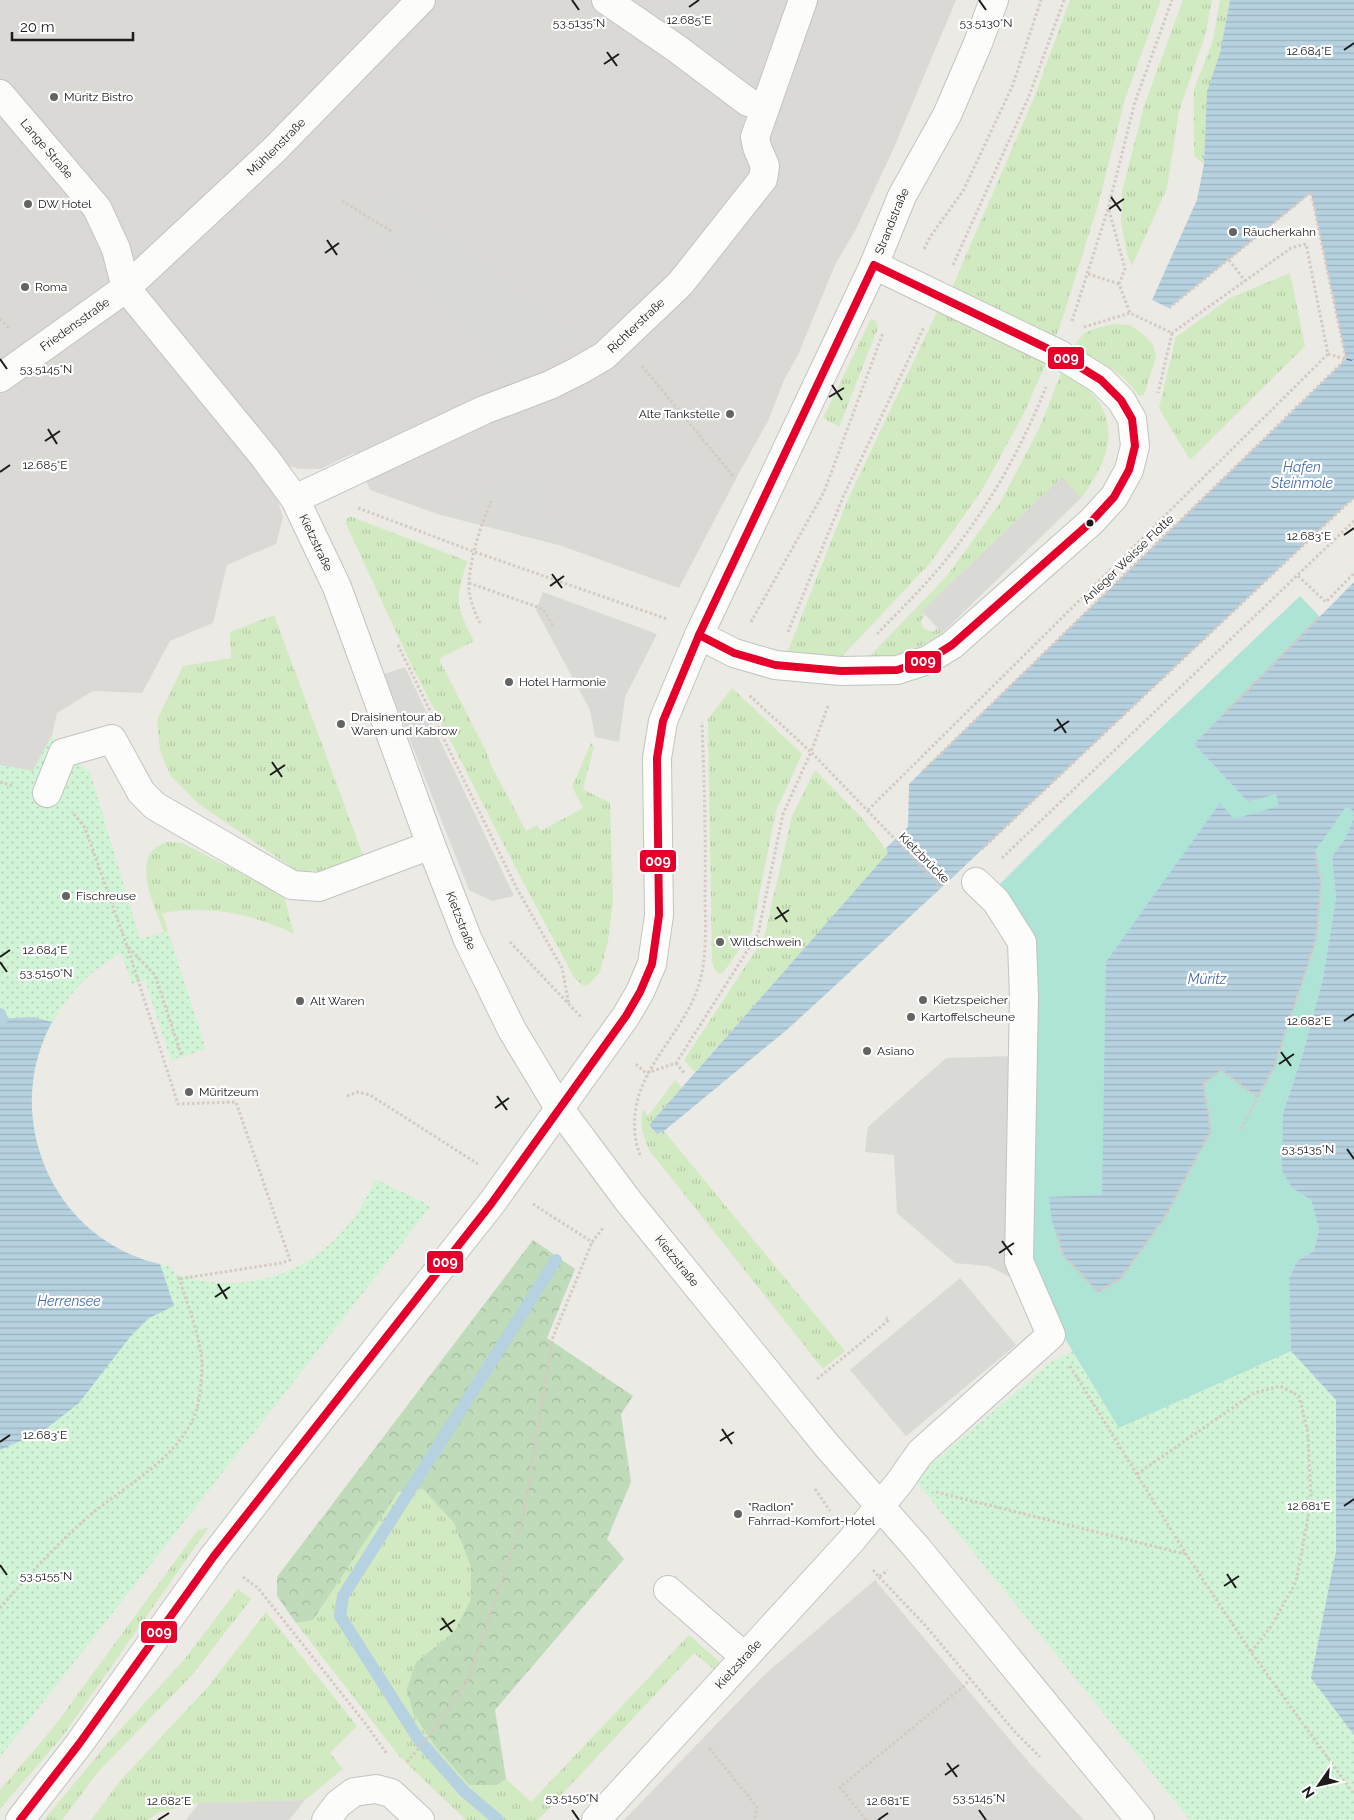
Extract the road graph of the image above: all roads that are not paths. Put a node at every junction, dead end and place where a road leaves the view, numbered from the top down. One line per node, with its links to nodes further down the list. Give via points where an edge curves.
1 (420, 0): 8 (street, Mühlenstraße, via 274,150)
2 (606, 0): 6 (street, via 677,46 748,102)
3 (803, 0): 6 (street, Richterstraße)
4 (994, 0): 7 (street, Strandstraße, via 947,115 902,196)
5 (0, 94): 8 (street, Lange Straße, via 97,208 116,249)
6 (764, 107): 10 (street, Richterstraße, via 755,137 765,166 763,178 680,284 604,356 550,385 484,410)
7 (874, 265): 11 (street, Strandstraße); 11 (street, via 939,297 1064,343 1121,400 1132,420 1135,446 1129,470 1114,497 1092,522 952,645 928,660 898,670 841,671 775,665 734,654)
8 (126, 288): 9 (street, Friedensstraße); 10 (street, Kietzstraße)
9 (0, 378)
10 (295, 498): 13 (street, Kietzstraße, via 337,587)
11 (699, 635): 15 (street, Strandstraße, via 663,721 657,758 659,915 652,964 626,1016)
12 (47, 793): 13 (street, via 63,753 112,739 141,792 155,806 292,885 319,887)
13 (430, 845): 15 (street, Kietzstraße, via 472,948 512,1030)
14 (976, 882): 16 (street, via 996,901 1022,942 1024,997 1019,1261 1051,1335 920,1453)
15 (559, 1108): 16 (street, Kietzstraße, via 629,1202 828,1447); 19 (street, Strandstraße, via 505,1184 214,1556 79,1744)
16 (880, 1506): 18 (street, Kietzstraße); 23 (street, Kietzstraße)
17 (668, 1590): 18 (street)
18 (746, 1657): 22 (street, Kietzstraße)
19 (20, 1820)
20 (326, 1820): 21 (street, via 338,1804 354,1792 376,1789 391,1793)
21 (420, 1820)
22 (596, 1820)
23 (1140, 1820)

